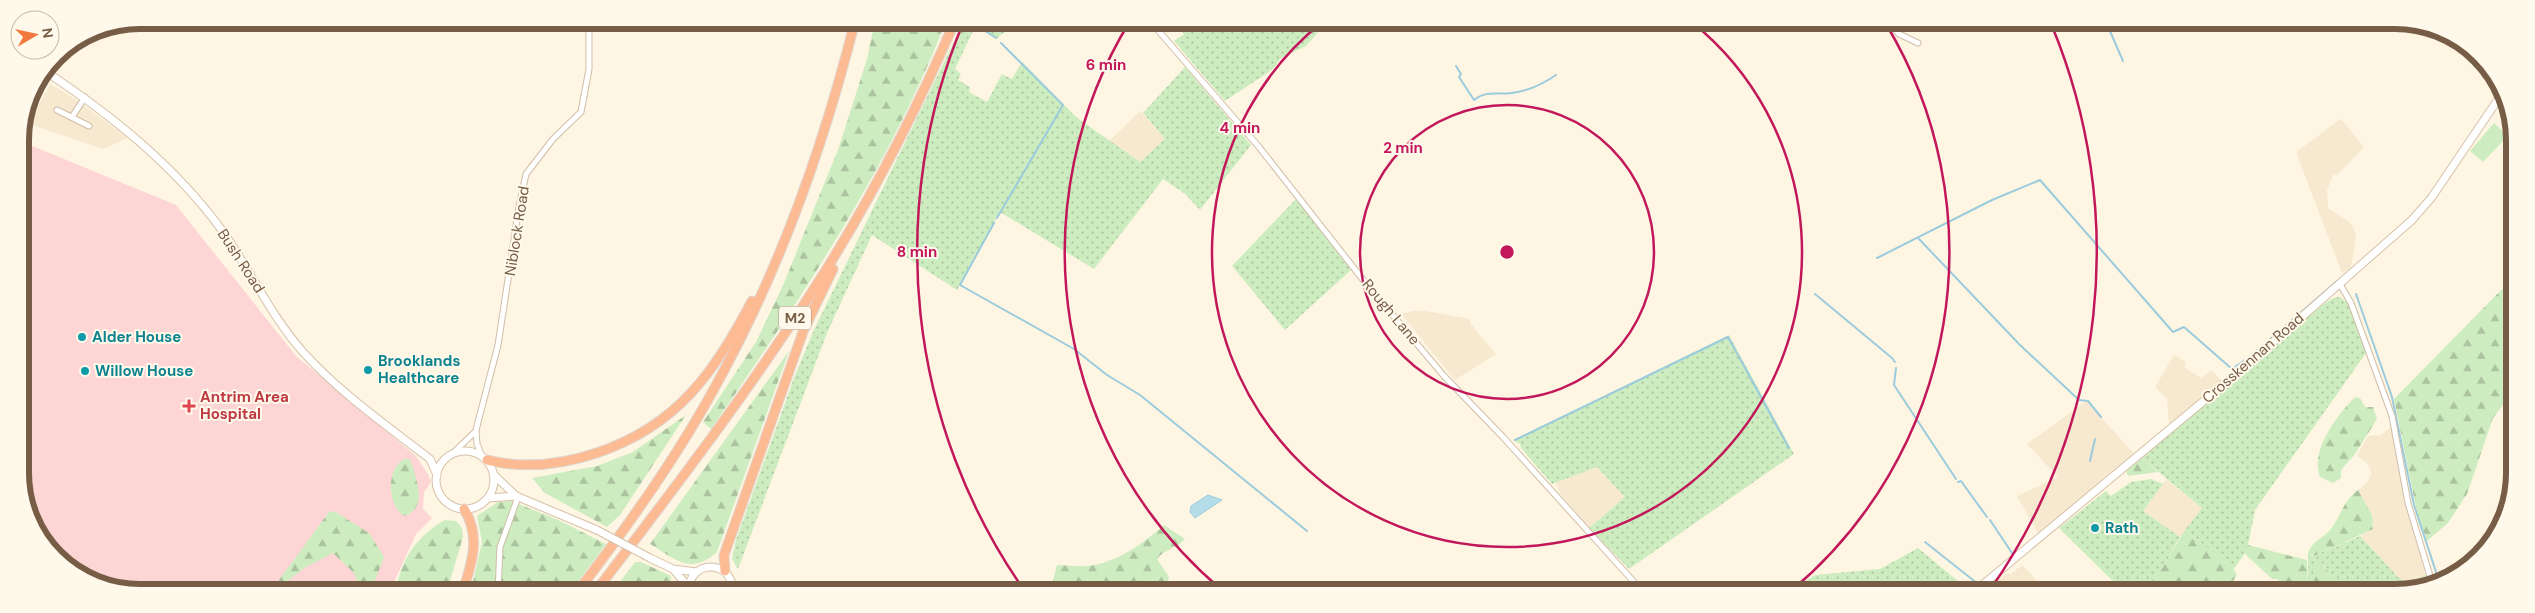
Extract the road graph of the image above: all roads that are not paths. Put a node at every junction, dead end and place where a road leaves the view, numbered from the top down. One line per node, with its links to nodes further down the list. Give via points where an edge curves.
1 (589, 29): 16 (street, Niblock Road, via 589,68 581,112 553,139 526,174 518,207 498,345)
2 (853, 29): 14 (highway, M2, via 823,136)
3 (951, 29): 13 (highway, M2)
4 (1157, 29): 37 (street, Rough Lane, via 1258,147 1444,376)
5 (1894, 29): 6 (street)
6 (1918, 43)
7 (50, 74): 8 (main road, Bush Road)
8 (84, 97): 11 (street); 19 (main road, Bush Road, via 154,154 194,196 231,243 284,326 326,377)
9 (2498, 99): 15 (main road, Crosskennan Road, via 2424,207)
10 (58, 110): 11 (street)
11 (72, 117): 12 (street)
12 (89, 126)
13 (858, 214): 27 (highway, via 804,329 724,555); 33 (highway, M2, via 821,277 733,409)
14 (787, 236): 18 (highway, via 748,310 710,369 690,393 657,422 621,443 574,459 514,465); 32 (highway, M2, via 738,344 700,413 644,501)
15 (2340, 284): 29 (street, via 2351,303 2392,416 2408,503); 38 (main road, Crosskennan Road)
16 (476, 430): 17 (street); 18 (street, Niblock Road, via 477,444)
17 (452, 454): 18 (main road, via 469,451); 20 (main road)
18 (484, 458): 22 (main road)
19 (430, 459): 20 (main road); 21 (main road, Bush Road)
20 (445, 460): 21 (main road)
21 (437, 475): 25 (main road, via 437,484 445,501)
22 (494, 475): 23 (main road); 24 (main road, via 493,490)
23 (517, 496): 24 (main road); 26 (main road, bridge, via 597,530); 31 (street, via 500,547)
24 (488, 498): 25 (main road, via 473,508)
25 (464, 509): 30 (highway, via 470,519 474,539)
26 (673, 569): 28 (main road); 34 (main road)
27 (724, 571): 28 (main road, via 710,566); 36 (main road)
28 (696, 572): 35 (main road)
29 (2431, 578)
30 (465, 584)
31 (498, 584)
32 (583, 584)
33 (601, 584)
34 (684, 584)
35 (691, 584)
36 (732, 584)
37 (1636, 584)
38 (1984, 584)

